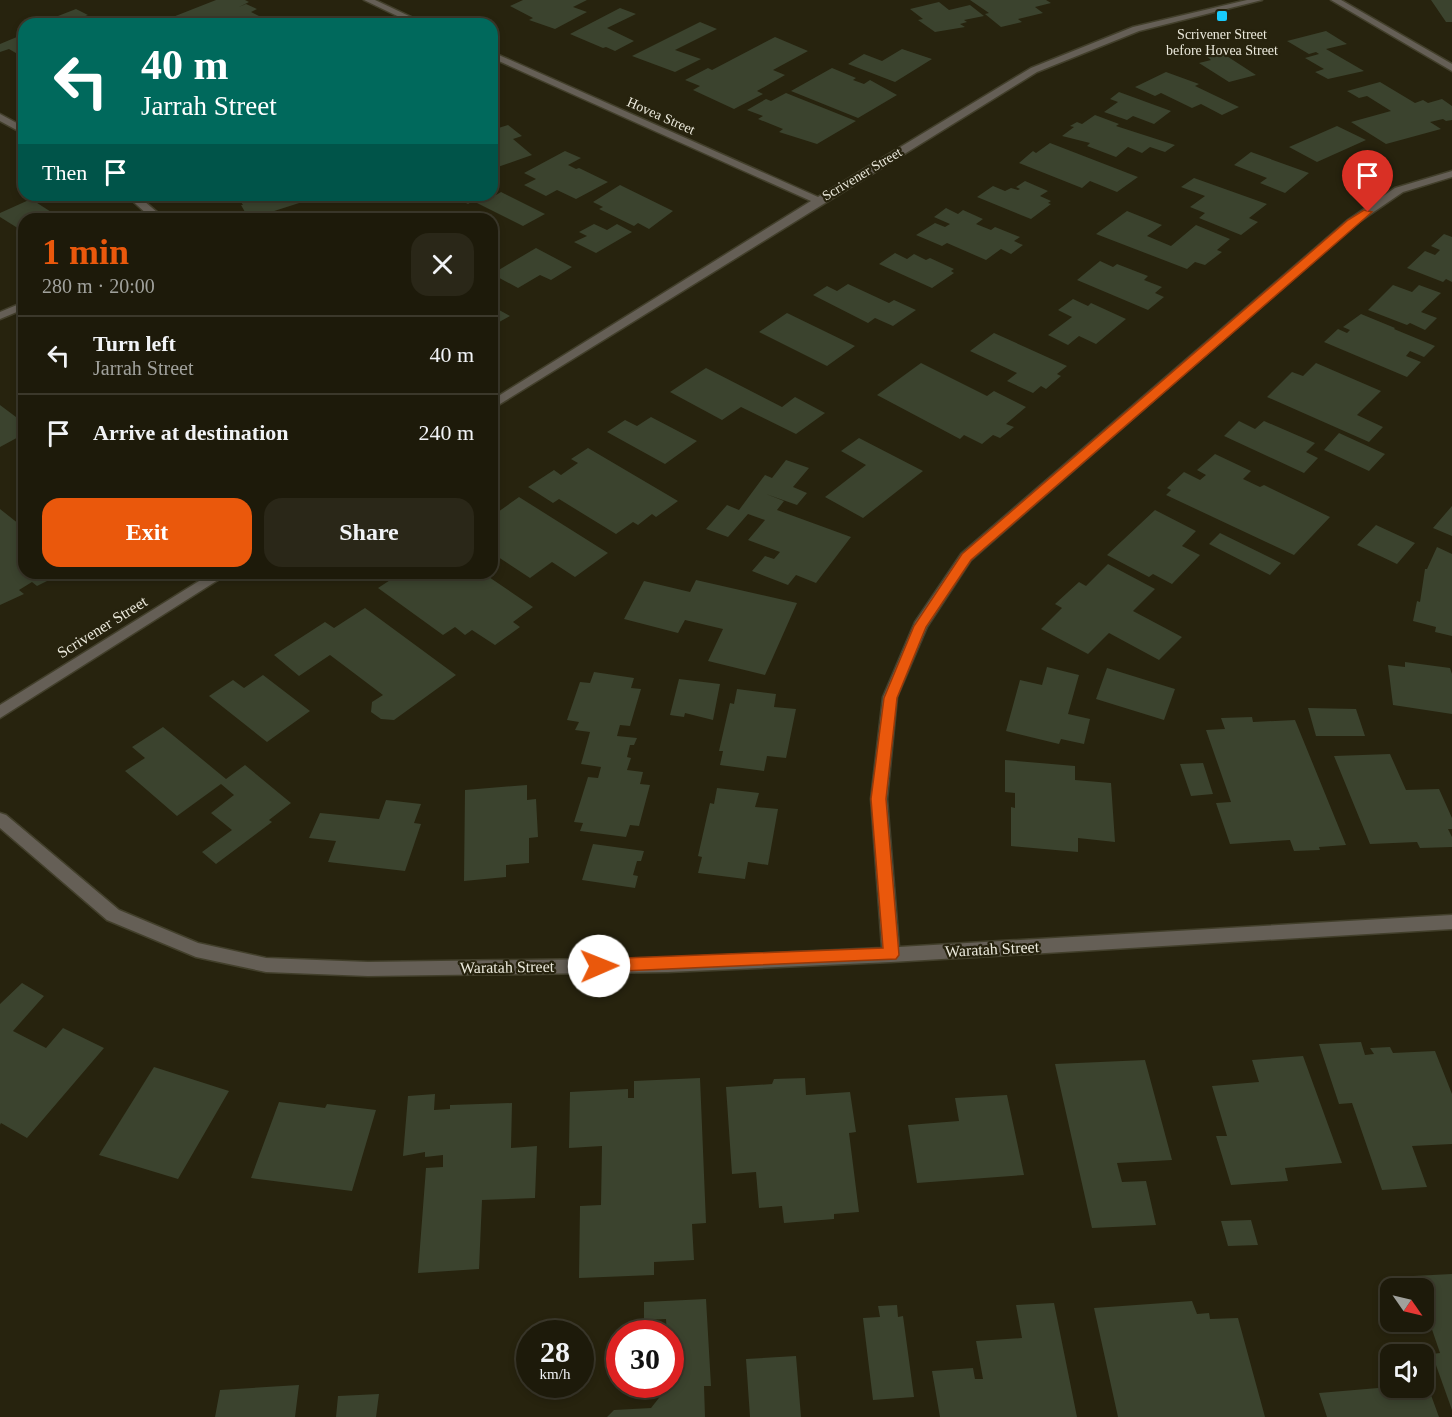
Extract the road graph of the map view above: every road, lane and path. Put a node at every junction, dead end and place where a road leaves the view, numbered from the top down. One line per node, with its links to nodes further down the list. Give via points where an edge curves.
1 (368, 0): 4 (street)
2 (1258, 0): 11 (street, Scrivener Street, via 1136,29 1034,70)
3 (1335, 0): 6 (street)
4 (408, 18)
5 (498, 58): 11 (street, Hovea Street)
6 (1452, 68)
7 (0, 117): 8 (street)
8 (18, 128)
9 (1452, 174): 20 (street, via 1400,190 1352,222 966,557 920,626 890,698 879,799)
10 (138, 201): 12 (street)
11 (819, 201): 15 (street, Scrivener Street)
12 (152, 213)
13 (18, 308): 14 (street)
14 (0, 316)
15 (498, 401)
16 (212, 579): 17 (street, Scrivener Street)
17 (0, 712)
18 (0, 819): 20 (street, Waratah Street, via 113,915 196,950 266,965 368,969 645,965)
19 (1452, 922): 20 (street, Waratah Street)
20 (891, 955)

